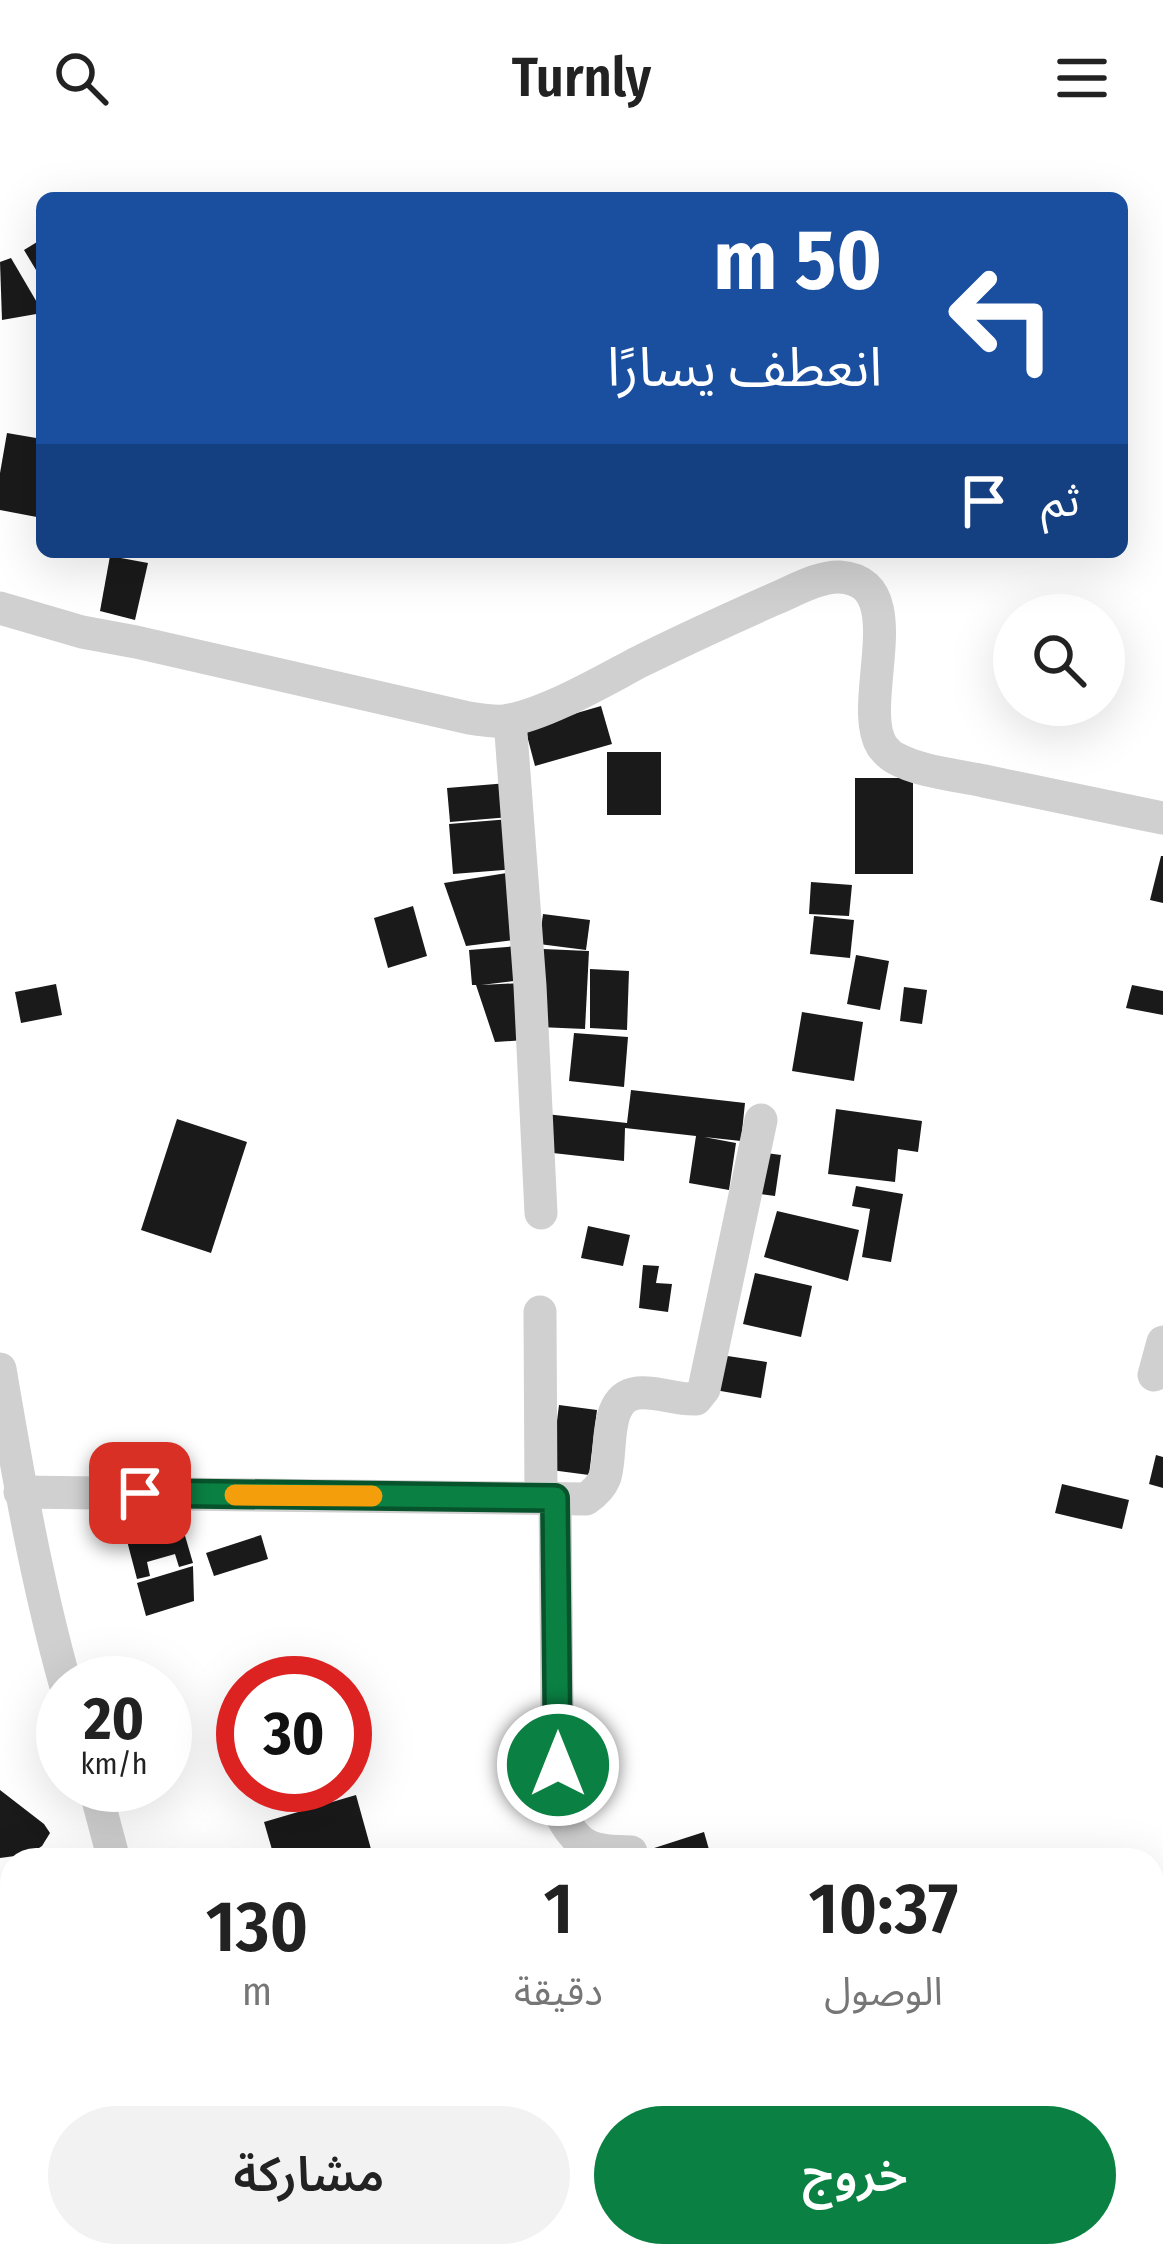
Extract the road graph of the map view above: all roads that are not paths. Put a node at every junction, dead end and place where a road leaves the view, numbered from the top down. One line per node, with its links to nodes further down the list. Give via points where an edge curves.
1 (0, 608): 2 (street, via 469,718)
2 (510, 720): 3 (street, via 804,586 840,577 860,583 879,610 874,727 896,759); 5 (street)
3 (1163, 818)
4 (761, 1120): 9 (street, via 701,1394 623,1398 602,1483 586,1499)
5 (541, 1213)
6 (540, 1312): 9 (street)
7 (0, 1369): 8 (street)
8 (20, 1492): 9 (street); 10 (street)
9 (548, 1498): 13 (street, via 558,1809)
10 (57, 1656)
11 (101, 1812): 12 (street)
12 (111, 1848)
13 (593, 1848)

